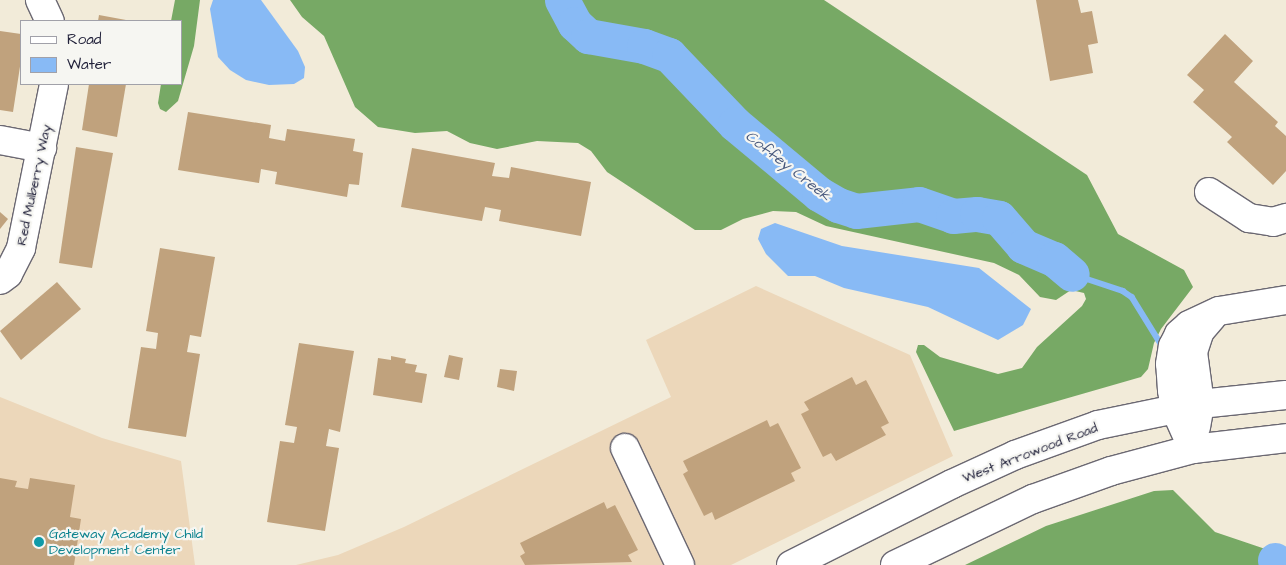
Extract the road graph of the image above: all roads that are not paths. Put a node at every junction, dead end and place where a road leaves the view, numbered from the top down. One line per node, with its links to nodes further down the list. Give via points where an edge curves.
1 (40, 0): 2 (main road)
2 (50, 20)
3 (54, 85): 5 (main road, Red Mulberry Way)
4 (0, 140): 5 (main road)
5 (42, 148): 8 (main road, Red Mulberry Way, via 21,248 8,274)
6 (1209, 192): 7 (main road, via 1249,218 1273,222)
7 (1286, 218)
8 (0, 280)
9 (1286, 300): 11 (main road, via 1218,311 1200,331 1193,352)
10 (1286, 395): 11 (main road, West Arrowood Road)
11 (1187, 406): 14 (main road); 16 (main road, West Arrowood Road, via 1098,426 1016,455)
12 (1286, 438): 14 (main road)
13 (625, 448): 15 (main road)
14 (1193, 449): 17 (main road, via 1111,471 1033,499)
15 (680, 565)
16 (791, 565)
17 (895, 565)

